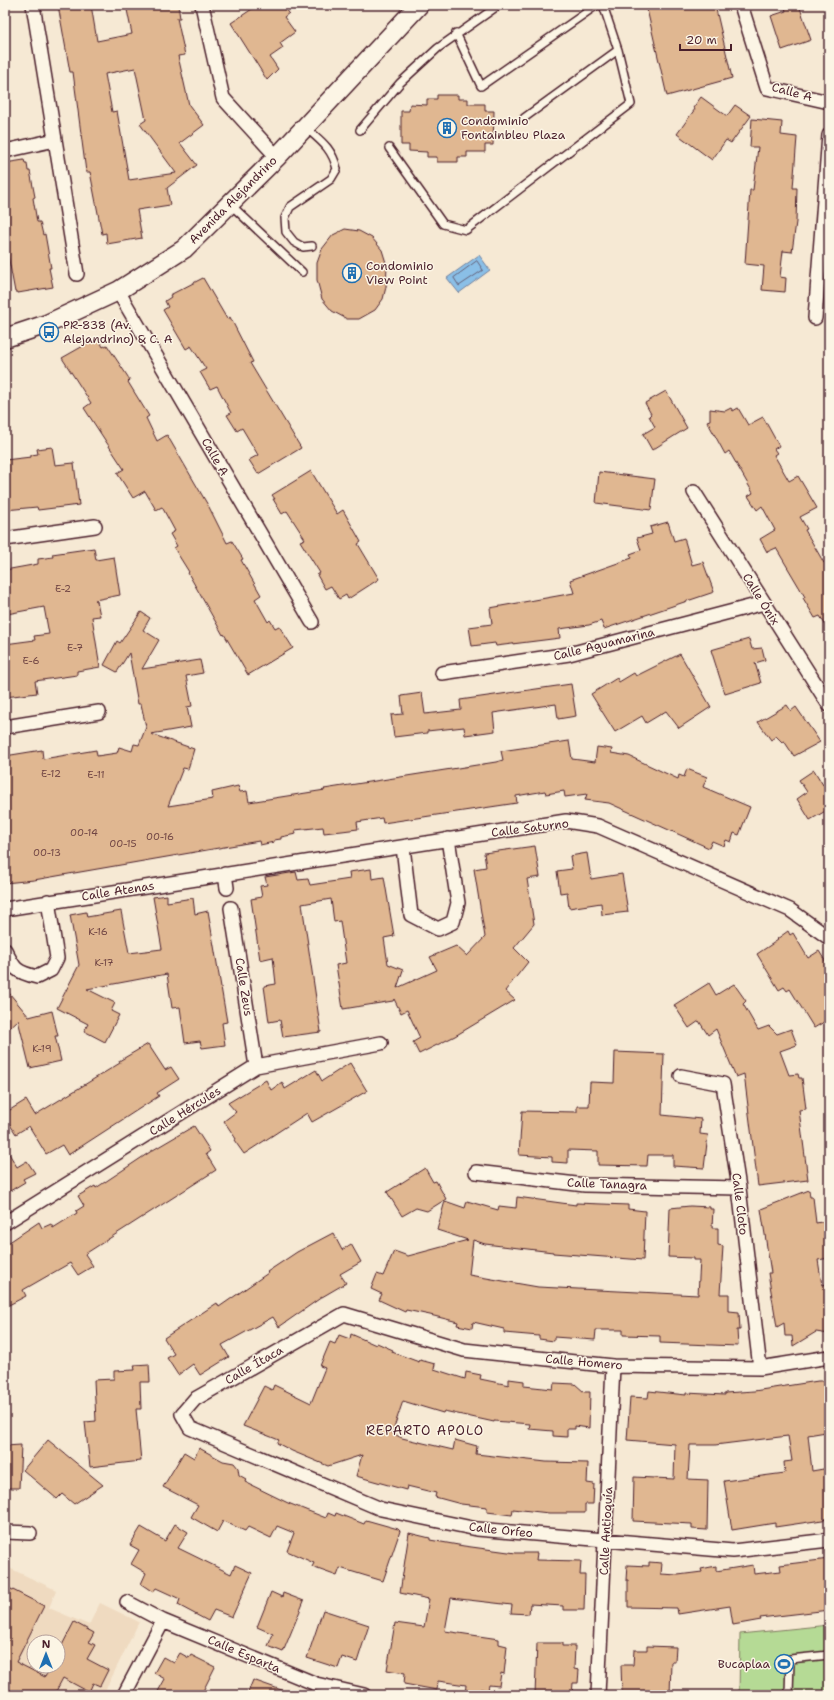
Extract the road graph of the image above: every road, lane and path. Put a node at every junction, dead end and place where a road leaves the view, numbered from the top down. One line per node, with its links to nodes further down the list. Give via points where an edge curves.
1 (33, 5): 15 (street)
2 (202, 5): 18 (street, via 223,98)
3 (419, 5): 12 (street, Avenida Alejandrino)
4 (499, 5): 8 (lane)
5 (597, 5): 8 (lane, via 481,86)
6 (603, 5): 9 (lane)
7 (742, 5): 10 (street, Calle A, via 767,88)
8 (456, 34): 13 (lane, via 400,83)
9 (618, 50): 11 (lane); 16 (lane, via 631,104 466,230 443,224)
10 (829, 102)
11 (524, 118)
12 (305, 127): 18 (street, Avenida Alejandrino); 20 (lane, via 334,156 337,169 331,179 290,207 285,218 286,232 294,242 302,247)
13 (360, 130)
14 (829, 135): 24 (street)
15 (55, 140): 17 (street); 22 (street)
16 (389, 148)
17 (5, 151)
18 (277, 157): 19 (street, Avenida Alejandrino)
19 (230, 203): 21 (lane); 23 (street, Avenida Alejandrino, via 184,249)
20 (312, 246)
21 (302, 272)
22 (77, 274)
23 (118, 291): 25 (street, Avenida Alejandrino, via 47,324); 30 (street, Calle A)
24 (815, 318)
25 (5, 338)
26 (694, 492): 29 (street, Calle Ónix)
27 (95, 526): 28 (street)
28 (5, 539)
29 (764, 603): 31 (street, Calle Aguamarina, via 569,654); 32 (street, Calle Ónix)
30 (312, 622)
31 (442, 673)
32 (827, 698)
33 (99, 712): 34 (street)
34 (5, 727)
35 (448, 839): 36 (street, Calle Saturno); 36 (street, via 458,903 453,922 438,929 411,915); 42 (street, Calle Saturno, via 566,821 598,826 790,910)
36 (403, 847): 37 (street, Calle Saturno)
37 (228, 873): 38 (street); 39 (street, Calle Atenas)
38 (227, 888)
39 (48, 901): 41 (street, Calle Atenas); 43 (street, via 57,958 50,970 37,977 20,973 11,964)
40 (231, 908): 45 (street, Calle Zeus)
41 (5, 909)
42 (829, 938)
43 (5, 950)
44 (381, 1043): 45 (street, Calle Hércules)
45 (256, 1066): 49 (street, Calle Hércules)
46 (681, 1076): 48 (street, Calle Cloto, via 723,1084)
47 (476, 1172): 48 (street, Calle Tanagra, via 585,1185)
48 (739, 1188): 53 (street, Calle Cloto)
49 (5, 1223)
50 (344, 1314): 52 (street, Calle Homero, via 464,1350); 54 (street, Calle Ítaca, via 195,1399 182,1414)
51 (829, 1357): 53 (street, Calle Homero)
52 (613, 1366): 53 (street, Calle Homero); 57 (street, Calle Antioquía)
53 (760, 1368)
54 (190, 1428): 57 (street, Calle Orfeo, via 381,1509 477,1529)
55 (5, 1532): 56 (street)
56 (30, 1533)
57 (606, 1540): 58 (street, Calle Orfeo, via 733,1551); 64 (street, Calle Antioquía)
58 (829, 1540)
59 (127, 1602): 60 (street, Calle Esparta)
60 (163, 1621): 62 (street); 63 (street, Calle Esparta, via 316,1684)
61 (829, 1655): 65 (lane, via 790,1659)
62 (124, 1695)
63 (364, 1695)
64 (598, 1695)
65 (789, 1695)

